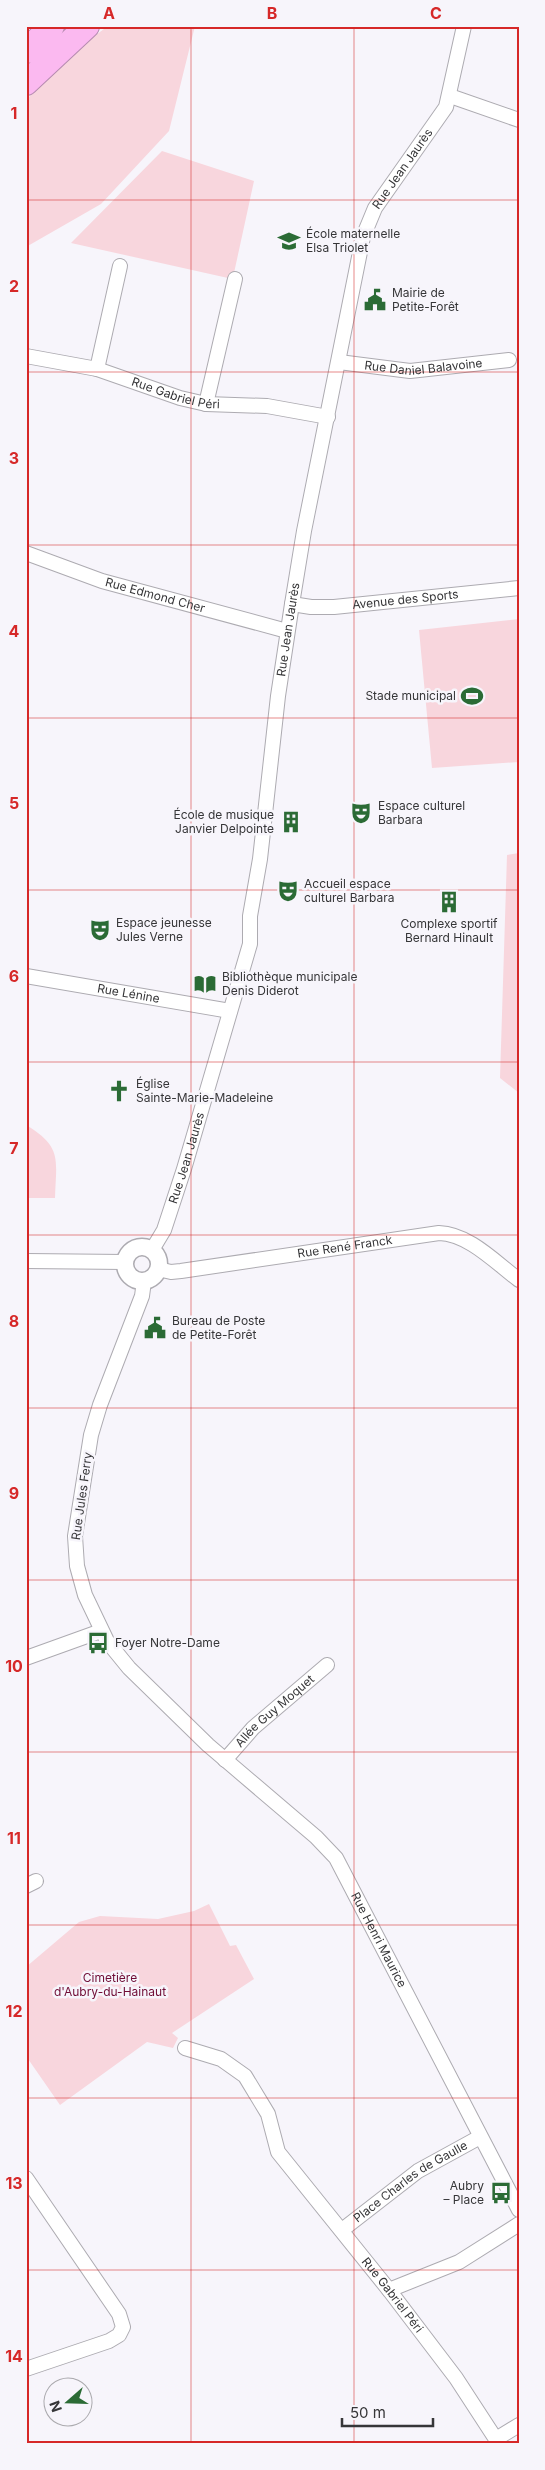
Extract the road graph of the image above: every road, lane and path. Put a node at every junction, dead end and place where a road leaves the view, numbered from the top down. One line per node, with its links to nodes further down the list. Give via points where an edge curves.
1 (52, 26): 4 (highway)
2 (87, 26): 5 (highway)
3 (464, 26): 6 (street, Rue Jean Jaurès)
4 (26, 51)
5 (26, 83)
6 (450, 96): 7 (street); 12 (street, Rue Jean Jaurès, via 442,114 394,179 368,221 351,288)
7 (519, 120)
8 (120, 266): 13 (street)
9 (235, 279): 14 (street)
10 (26, 356): 13 (street, Rue Gabriel Péri)
11 (509, 360): 12 (street, Rue Daniel Balavoine, via 410,371)
12 (339, 362): 15 (street, Rue Jean Jaurès)
13 (97, 370): 14 (street, Rue Gabriel Péri)
14 (206, 404): 15 (street, Rue Gabriel Péri, via 267,406)
15 (328, 417): 18 (street, Rue Jean Jaurès)
16 (26, 553): 19 (street, Rue Edmond Cher, via 102,581)
17 (519, 588): 18 (street, Avenue des Sports, via 334,607)
18 (292, 604): 19 (street, Rue Jean Jaurès)
19 (287, 631): 21 (street, Rue Jean Jaurès, via 261,854 251,911 250,944)
20 (26, 976): 21 (street, Rue Lénine)
21 (230, 1011): 22 (street, Rue Jean Jaurès, via 169,1215)
22 (152, 1250): 24 (street, via 135,1249); 25 (street, via 158,1258)
23 (26, 1261): 24 (street)
24 (125, 1262): 27 (street, via 130,1276)
25 (158, 1269): 26 (street, Rue René Franck, via 171,1272 439,1233 465,1240); 27 (street, via 153,1277)
26 (519, 1280)
27 (144, 1281): 28 (street, Rue Jules Ferry, via 142,1296 94,1424 76,1525 77,1566 85,1595)
28 (101, 1631): 29 (street); 31 (street, Rue Jules Ferry, via 122,1660)
29 (26, 1658)
30 (327, 1665): 32 (street, Allée Guy Moquet, via 253,1728)
31 (178, 1716): 32 (street, Rue Henri Maurice)
32 (225, 1760): 34 (street, Rue Henri Maurice, via 316,1837 336,1858)
33 (185, 2048): 38 (street, Rue Gabriel Péri, via 221,2059 244,2076 268,2114 278,2152)
34 (480, 2137): 36 (street, Rue Henri Maurice); 38 (street, Place Charles de Gaulle, via 418,2171)
35 (26, 2178): 40 (street, via 123,2322 122,2331 109,2341)
36 (519, 2210)
37 (519, 2224): 39 (street, via 459,2262)
38 (342, 2230): 39 (street, Rue Gabriel Péri)
39 (389, 2290): 42 (street, Rue Gabriel Péri, via 456,2378)
40 (26, 2369)
41 (519, 2425): 42 (street)
42 (498, 2442)

